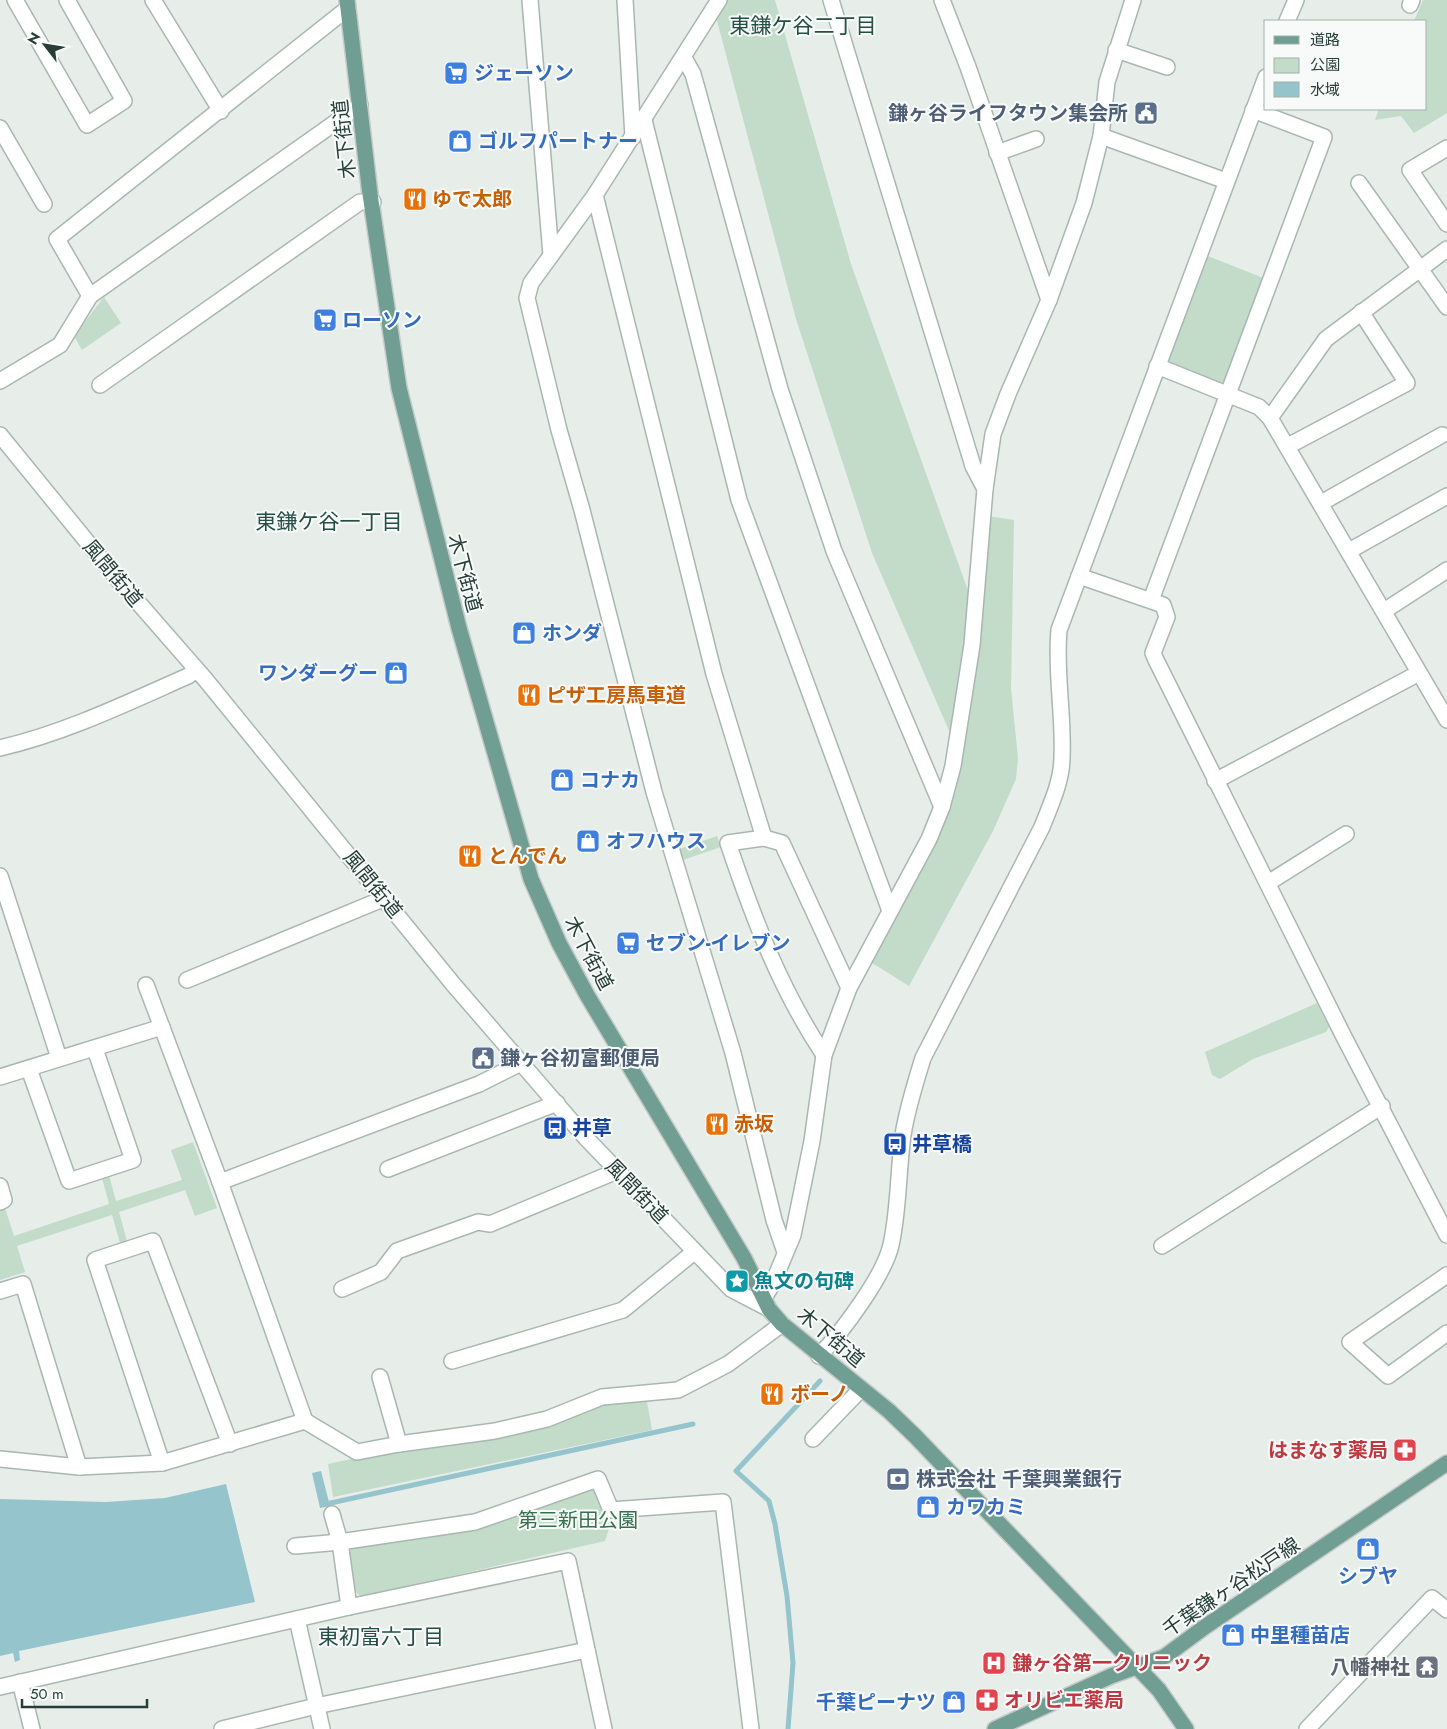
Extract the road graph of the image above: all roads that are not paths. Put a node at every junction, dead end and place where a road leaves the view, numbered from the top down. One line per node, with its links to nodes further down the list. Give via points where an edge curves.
1 (15, 0): 2 (street, via 87,125 124,101)
2 (67, 0)
3 (153, 0): 19 (street)
4 (530, 0): 34 (street)
5 (625, 0): 23 (street)
6 (719, 0): 14 (street)
7 (831, 0): 48 (street, via 972,466)
8 (942, 0): 26 (street)
9 (1134, 0): 13 (street)
10 (1296, 0): 12 (street)
11 (348, 4): 17 (main road, 木下街道); 19 (street)
12 (1288, 20)
13 (1116, 50): 15 (street); 22 (street, via 1107,82)
14 (684, 58): 20 (street); 61 (street, via 693,74 780,388 834,551)
15 (1167, 67)
16 (1264, 83): 18 (street)
17 (360, 105): 30 (main road, 木下街道); 36 (street)
18 (1253, 110): 27 (street); 43 (street, via 1324,137)
19 (221, 112): 36 (street, via 57,239)
20 (644, 120): 23 (street); 67 (street, via 739,500)
21 (0, 128): 31 (street)
22 (1101, 136): 27 (street); 37 (street, via 1084,204)
23 (633, 137): 29 (street)
24 (1036, 139): 26 (street)
25 (1447, 148): 32 (street, via 1410,170)
26 (997, 153): 37 (street)
27 (1226, 181): 40 (street)
28 (1360, 183): 35 (street)
29 (595, 195): 34 (street); 63 (street, via 714,674)
30 (373, 202): 42 (street, via 360,202); 92 (main road, 木下街道, via 399,388 472,678 531,879 559,943 583,987 744,1258)
31 (44, 204)
32 (1447, 224)
33 (1447, 249): 35 (street)
34 (551, 255): 88 (street, via 531,283 527,298 654,792 733,1054 774,1220)
35 (1420, 269): 38 (street); 39 (street)
36 (90, 296): 41 (street, via 60,345)
37 (1049, 300): 48 (street, via 993,434)
38 (1447, 307)
39 (1361, 312): 44 (street, via 1326,339); 47 (street, via 1407,383)
40 (1157, 366): 43 (street); 53 (street)
41 (0, 381)
42 (100, 385)
43 (1229, 394): 44 (street, via 1259,408); 54 (street)
44 (1270, 418): 47 (street)
45 (0, 435): 56 (street, 風間街道)
46 (1442, 435): 50 (street)
47 (1288, 446): 50 (street)
48 (985, 489): 61 (street, via 972,645 953,766)
49 (1447, 496): 51 (street)
50 (1320, 503): 51 (street)
51 (1349, 551): 55 (street)
52 (1447, 570): 55 (street)
53 (1078, 576): 54 (street); 95 (street, via 1059,630 1062,758 1057,788 1042,827 923,1058 910,1099 891,1245 881,1270)
54 (1151, 600): 60 (street, via 1163,605 1167,617 1154,653 1156,660)
55 (1384, 611): 57 (street)
56 (196, 670): 59 (street, via 113,710 26,742); 66 (street, 風間街道)
57 (1420, 673): 58 (street); 60 (street)
58 (1447, 720)
59 (0, 748)
60 (1215, 781): 65 (street)
61 (942, 807): 67 (street, via 929,839)
62 (1346, 834): 65 (street)
63 (764, 838): 70 (street, via 782,843); 73 (street, via 728,843 748,903 782,985)
64 (0, 876): 74 (street)
65 (1268, 883): 79 (street)
66 (385, 898): 68 (street); 75 (street, 風間街道, via 452,984)
67 (890, 911): 70 (street)
68 (187, 980)
69 (146, 985): 71 (street)
70 (849, 988): 73 (street)
71 (162, 1027): 72 (street); 82 (street)
72 (95, 1049): 74 (street); 76 (street, via 133,1160 69,1181)
73 (824, 1055): 88 (street, via 812,1141 792,1235)
74 (59, 1058): 76 (street)
75 (521, 1063): 78 (street, 風間街道); 82 (street, via 479,1084)
76 (29, 1069): 77 (street)
77 (0, 1077)
78 (557, 1103): 80 (street); 81 (street, 風間街道)
79 (1382, 1106): 85 (street); 86 (street)
80 (388, 1169)
81 (617, 1171): 87 (street, 風間街道); 90 (street, via 490,1224 478,1222 397,1251 381,1272)
82 (220, 1182): 99 (street)
83 (0, 1186): 84 (street, via 4,1200)
84 (0, 1202)
85 (1447, 1234)
86 (1162, 1246)
87 (694, 1252): 92 (street, 風間街道, via 730,1289); 96 (street, via 623,1310)
88 (785, 1252): 92 (street)
89 (1447, 1275): 94 (street, via 1350,1342 1388,1376)
90 (342, 1289)
91 (0, 1291): 106 (street, via 23,1284)
92 (766, 1303): 93 (main road, 木下街道)
93 (782, 1324): 95 (main road, 木下街道); 102 (street, via 728,1364 678,1390 602,1397 547,1419 496,1432)
94 (1447, 1333)
95 (819, 1356): 98 (main road, 木下街道)
96 (452, 1361)
97 (380, 1377): 102 (street)
98 (861, 1389): 100 (street); 114 (main road, 木下街道, via 915,1436)
99 (305, 1421): 101 (street); 102 (street, via 357,1452)
100 (813, 1439)
101 (230, 1444): 104 (street); 104 (street, via 154,1241 95,1260)
102 (399, 1444)
103 (0, 1458): 106 (street)
104 (162, 1463): 106 (street)
105 (1447, 1463): 114 (main road, 千葉鎌ヶ谷松戸線, via 1164,1657)
106 (79, 1466)
107 (332, 1514): 108 (street)
108 (340, 1542): 109 (street); 110 (street); 122 (street, via 475,1522 598,1479 611,1510 723,1502)
109 (295, 1546)
110 (349, 1607): 112 (street); 113 (street, via 568,1561)
111 (1447, 1610): 125 (street, via 1432,1598)
112 (297, 1619): 115 (street); 117 (street)
113 (587, 1650): 117 (street); 121 (street)
114 (1138, 1668): 123 (main road, 千葉鎌ヶ谷松戸線, via 1110,1676); 124 (main road, 木下街道, via 1159,1690)
115 (20, 1682): 116 (street); 118 (street)
116 (0, 1687)
117 (316, 1706): 119 (street); 120 (street)
118 (32, 1729)
119 (222, 1729)
120 (322, 1729)
121 (604, 1729)
122 (751, 1729)
123 (995, 1729)
124 (1186, 1729)
125 (1306, 1729)

